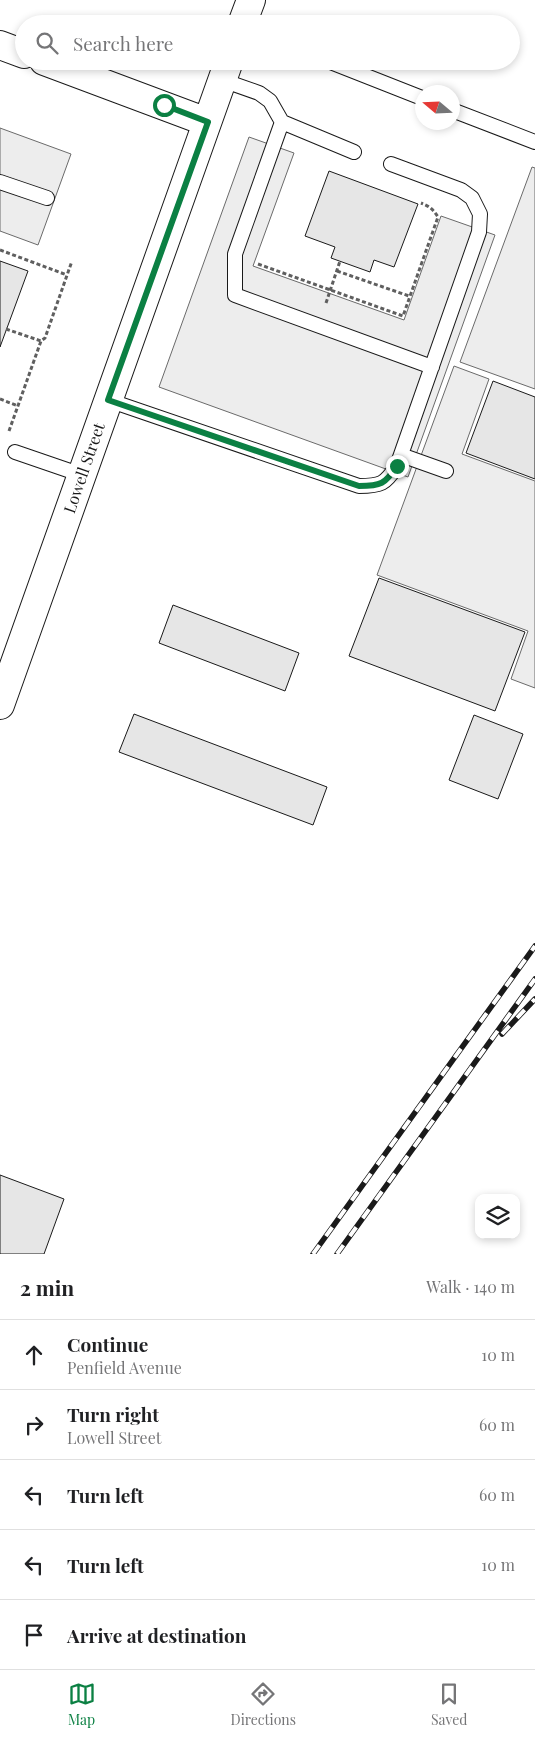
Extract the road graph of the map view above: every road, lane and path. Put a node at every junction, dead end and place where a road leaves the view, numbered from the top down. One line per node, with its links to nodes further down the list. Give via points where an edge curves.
1 (251, 0): 2 (street)
2 (245, 15)
3 (0, 45): 4 (street)
4 (15, 51)
5 (68, 70): 10 (street)
6 (226, 70): 10 (street, Lowell Street); 11 (lane, via 270,100)
7 (351, 70): 8 (lane)
8 (415, 95)
9 (460, 113): 12 (lane)
10 (208, 122): 30 (street, Lowell Street)
11 (282, 122): 13 (lane); 28 (lane, via 235,254 235,295)
12 (535, 142)
13 (354, 152)
14 (391, 164): 28 (lane, via 461,190 472,198 480,214 479,232)
15 (0, 182): 16 (lane)
16 (47, 198)
17 (421, 203): 25 (path, via 430,207 438,217)
18 (0, 250): 23 (path)
19 (72, 261): 23 (path)
20 (340, 261): 22 (path)
21 (255, 263): 24 (path)
22 (337, 271): 24 (path); 25 (path)
23 (67, 275): 27 (path, via 45,338)
24 (330, 290): 25 (path, via 403,316)
25 (409, 296)
26 (6, 329): 27 (path)
27 (41, 341): 31 (path)
28 (432, 367): 34 (lane)
29 (0, 399): 31 (path)
30 (108, 400): 34 (lane, via 359,486 374,486 387,480); 36 (street, Lowell Street)
31 (18, 406): 32 (path)
32 (6, 440)
33 (15, 452): 36 (lane)
34 (401, 454): 35 (lane)
35 (446, 471)
36 (82, 476): 37 (street, Lowell Street)
37 (0, 706)

